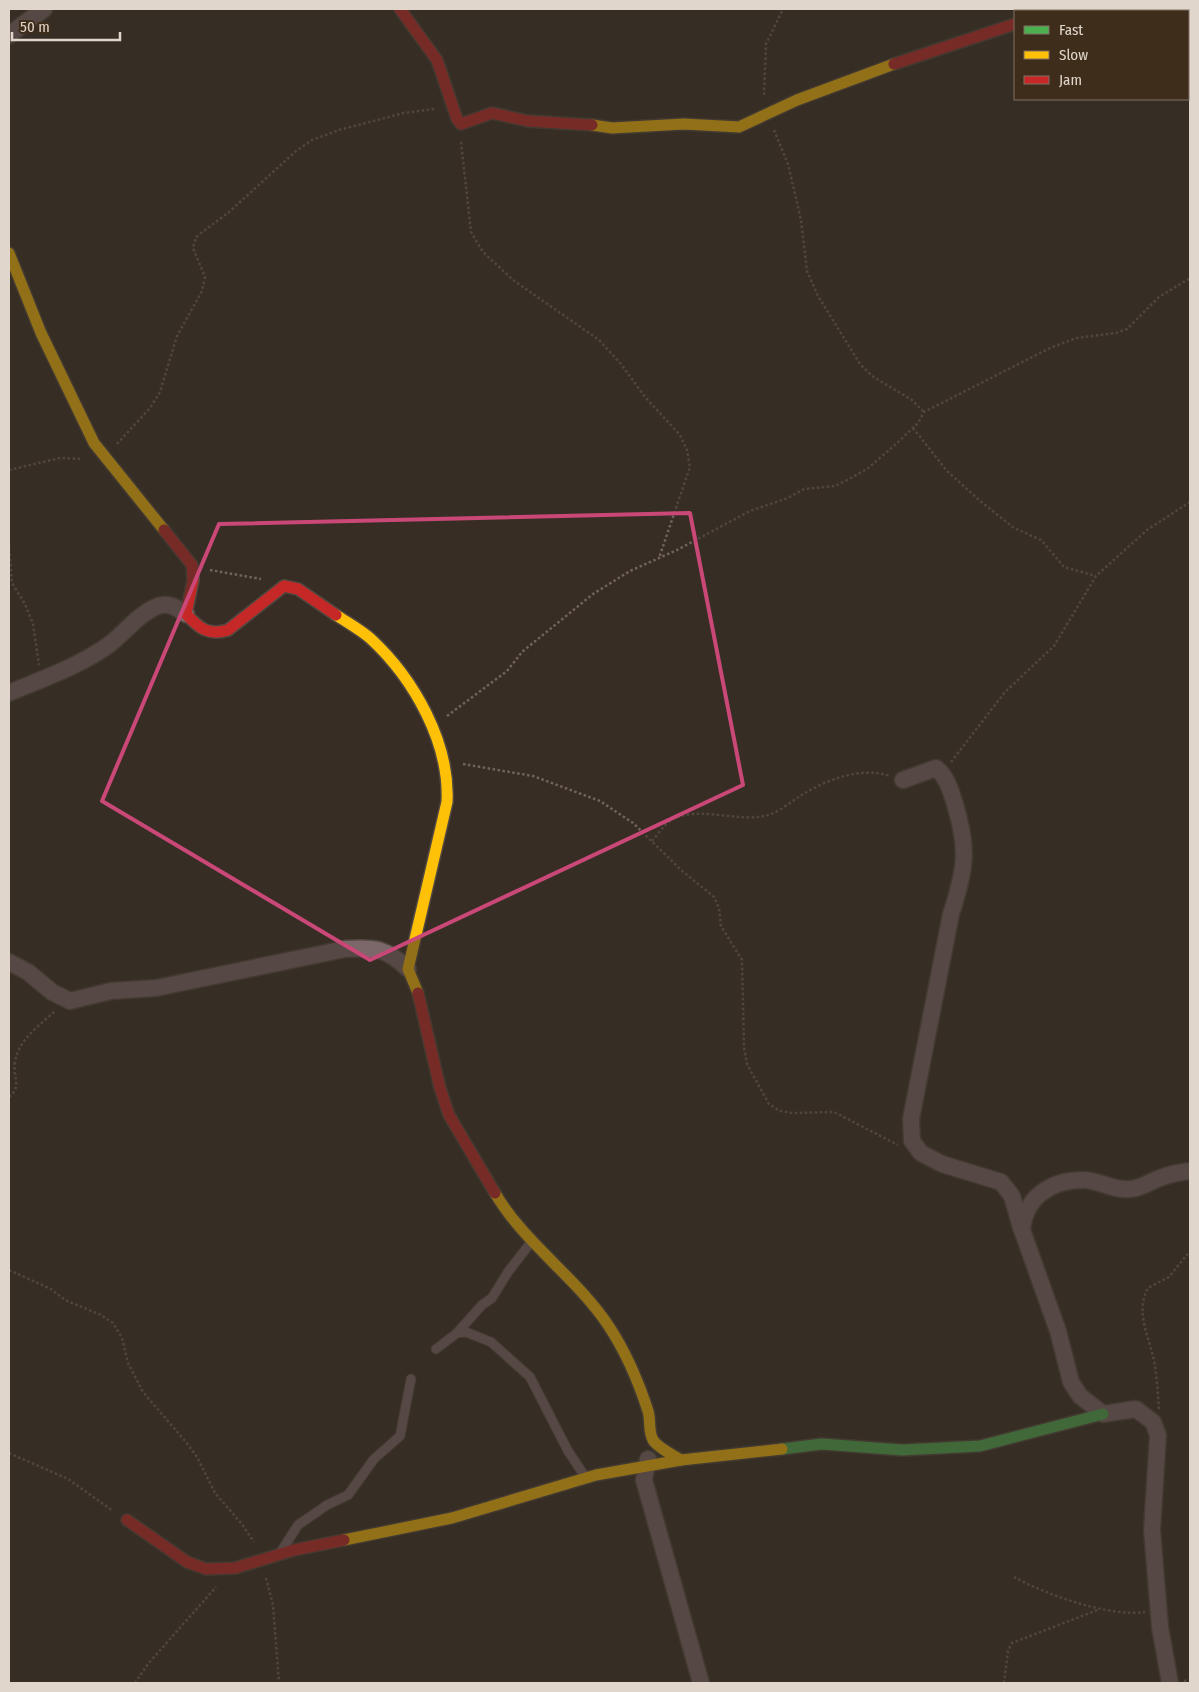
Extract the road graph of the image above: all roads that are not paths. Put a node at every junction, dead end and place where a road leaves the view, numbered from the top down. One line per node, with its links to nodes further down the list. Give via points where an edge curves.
1 (44, 9): 4 (street)
2 (400, 9): 3 (street, via 440,64 460,124 492,113 528,121 612,128 684,124 708,128 740,127 870,72)
3 (1014, 24)
4 (9, 35)
5 (9, 253): 6 (street, via 41,333 94,443 192,565 193,580)
6 (186, 614): 7 (street, via 172,605 160,605 109,645); 10 (street, via 206,632 230,630 272,592 284,586 298,589 370,638 414,691 432,728 448,784 447,802)
7 (9, 693)
8 (903, 780): 13 (street, via 936,768 946,778 965,846 911,1118 912,1141 921,1153 942,1164 1001,1182 1012,1196)
9 (9, 962): 10 (street, via 70,1001 111,991 156,988 345,949 367,947 393,954)
10 (408, 969): 12 (street, via 418,992 449,1115 506,1212)
11 (1190, 1172): 13 (street, via 1160,1178 1132,1189 1115,1189 1084,1180 1063,1182 1048,1188 1038,1194 1023,1218)
12 (532, 1241): 14 (lane, via 492,1298); 18 (street, via 591,1302 623,1350 638,1379)
13 (1025, 1242): 17 (street, via 1058,1331 1071,1382 1080,1396)
14 (457, 1333): 15 (lane); 21 (lane, via 466,1332 491,1342 530,1377 568,1451)
15 (436, 1349)
16 (412, 1379): 23 (lane, via 400,1436 374,1459 348,1495 298,1525)
17 (1103, 1414): 19 (street, via 980,1446 902,1450 822,1444); 25 (street, via 1136,1409 1153,1422 1158,1435 1152,1530)
18 (654, 1442): 19 (street); 20 (street)
19 (681, 1460): 20 (street)
20 (646, 1466): 21 (street); 24 (street, via 644,1480)
21 (587, 1478): 23 (street, via 452,1518)
22 (127, 1520): 23 (street, via 187,1562 206,1569 234,1568)
23 (280, 1554)
24 (700, 1683)
25 (1170, 1683)

